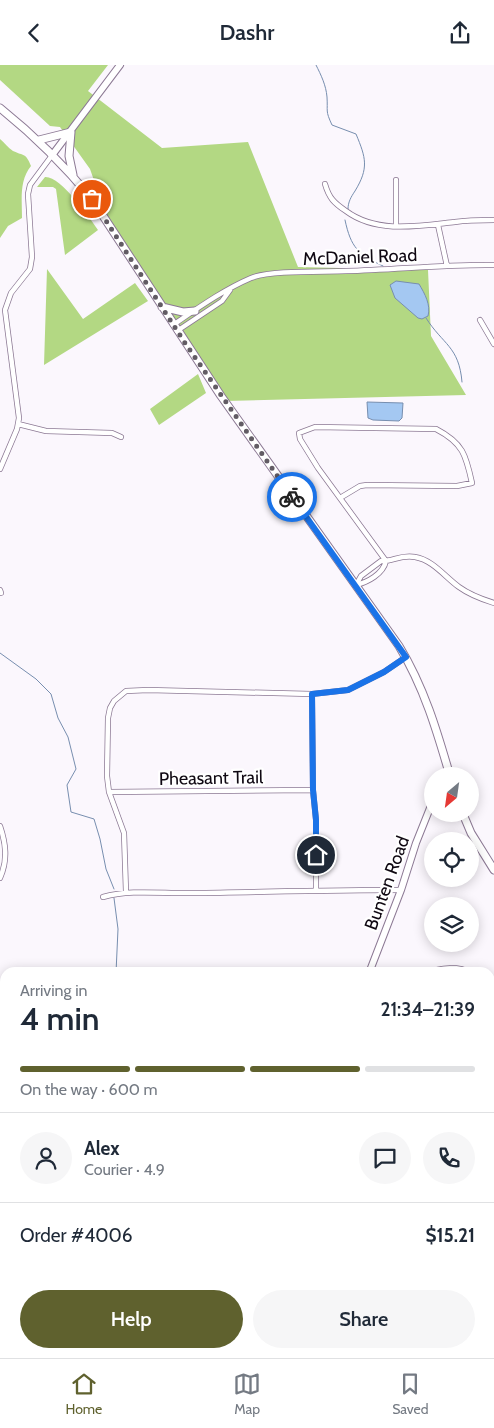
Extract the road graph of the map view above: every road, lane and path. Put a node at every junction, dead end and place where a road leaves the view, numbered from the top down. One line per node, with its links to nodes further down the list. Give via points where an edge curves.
1 (120, 65): 3 (street)
2 (0, 109): 4 (main road)
3 (71, 132): 4 (main road); 5 (street); 6 (main road, via 69,156)
4 (38, 140): 5 (main road)
5 (53, 154): 6 (main road); 20 (street, via 30,185 30,269 11,293 5,310)
6 (73, 175): 15 (main road, via 114,231)
7 (396, 179): 11 (street)
8 (326, 184): 11 (street, via 329,197 352,216 369,223)
9 (494, 220): 10 (street)
10 (438, 225): 11 (street); 13 (street)
11 (396, 226)
12 (494, 265): 13 (street, McDaniel Road)
13 (447, 267): 14 (street, McDaniel Road, via 278,274 253,277)
14 (231, 289): 16 (street, McDaniel Road); 18 (street, McDaniel Road, via 222,301)
15 (162, 307): 16 (main road); 18 (main road)
16 (195, 311): 18 (street, McDaniel Road)
17 (480, 320): 19 (street)
18 (175, 328): 25 (main road)
19 (494, 344)
20 (18, 424): 21 (street, via 46,431 112,433); 22 (street)
21 (121, 437)
22 (0, 469)
23 (340, 498): 23 (street, via 318,468 299,433 315,427 436,429 461,448 472,483 457,486 368,485); 24 (street)
24 (386, 561): 25 (street, via 381,561 361,576); 25 (street, via 384,569); 26 (street, via 400,556 425,560 459,587 479,599)
25 (356, 585): 27 (main road)
26 (494, 603)
27 (406, 657): 28 (street, via 348,690); 29 (main road, via 425,697)
28 (312, 694): 30 (street); 31 (street, via 126,691 114,701 108,718 106,763)
29 (447, 767)
30 (313, 790): 31 (street, Pheasant Trail); 37 (street)
31 (109, 793): 39 (street, via 124,833)
32 (424, 823): 38 (street, Bunten Road)
33 (467, 823): 35 (main road)
34 (0, 826): 36 (street, via 6,843 5,867)
35 (494, 871)
36 (0, 878)
37 (316, 890): 38 (street); 39 (street)
38 (402, 891): 41 (street, Bunten Road)
39 (126, 892): 40 (street)
40 (103, 897)
41 (370, 967)

